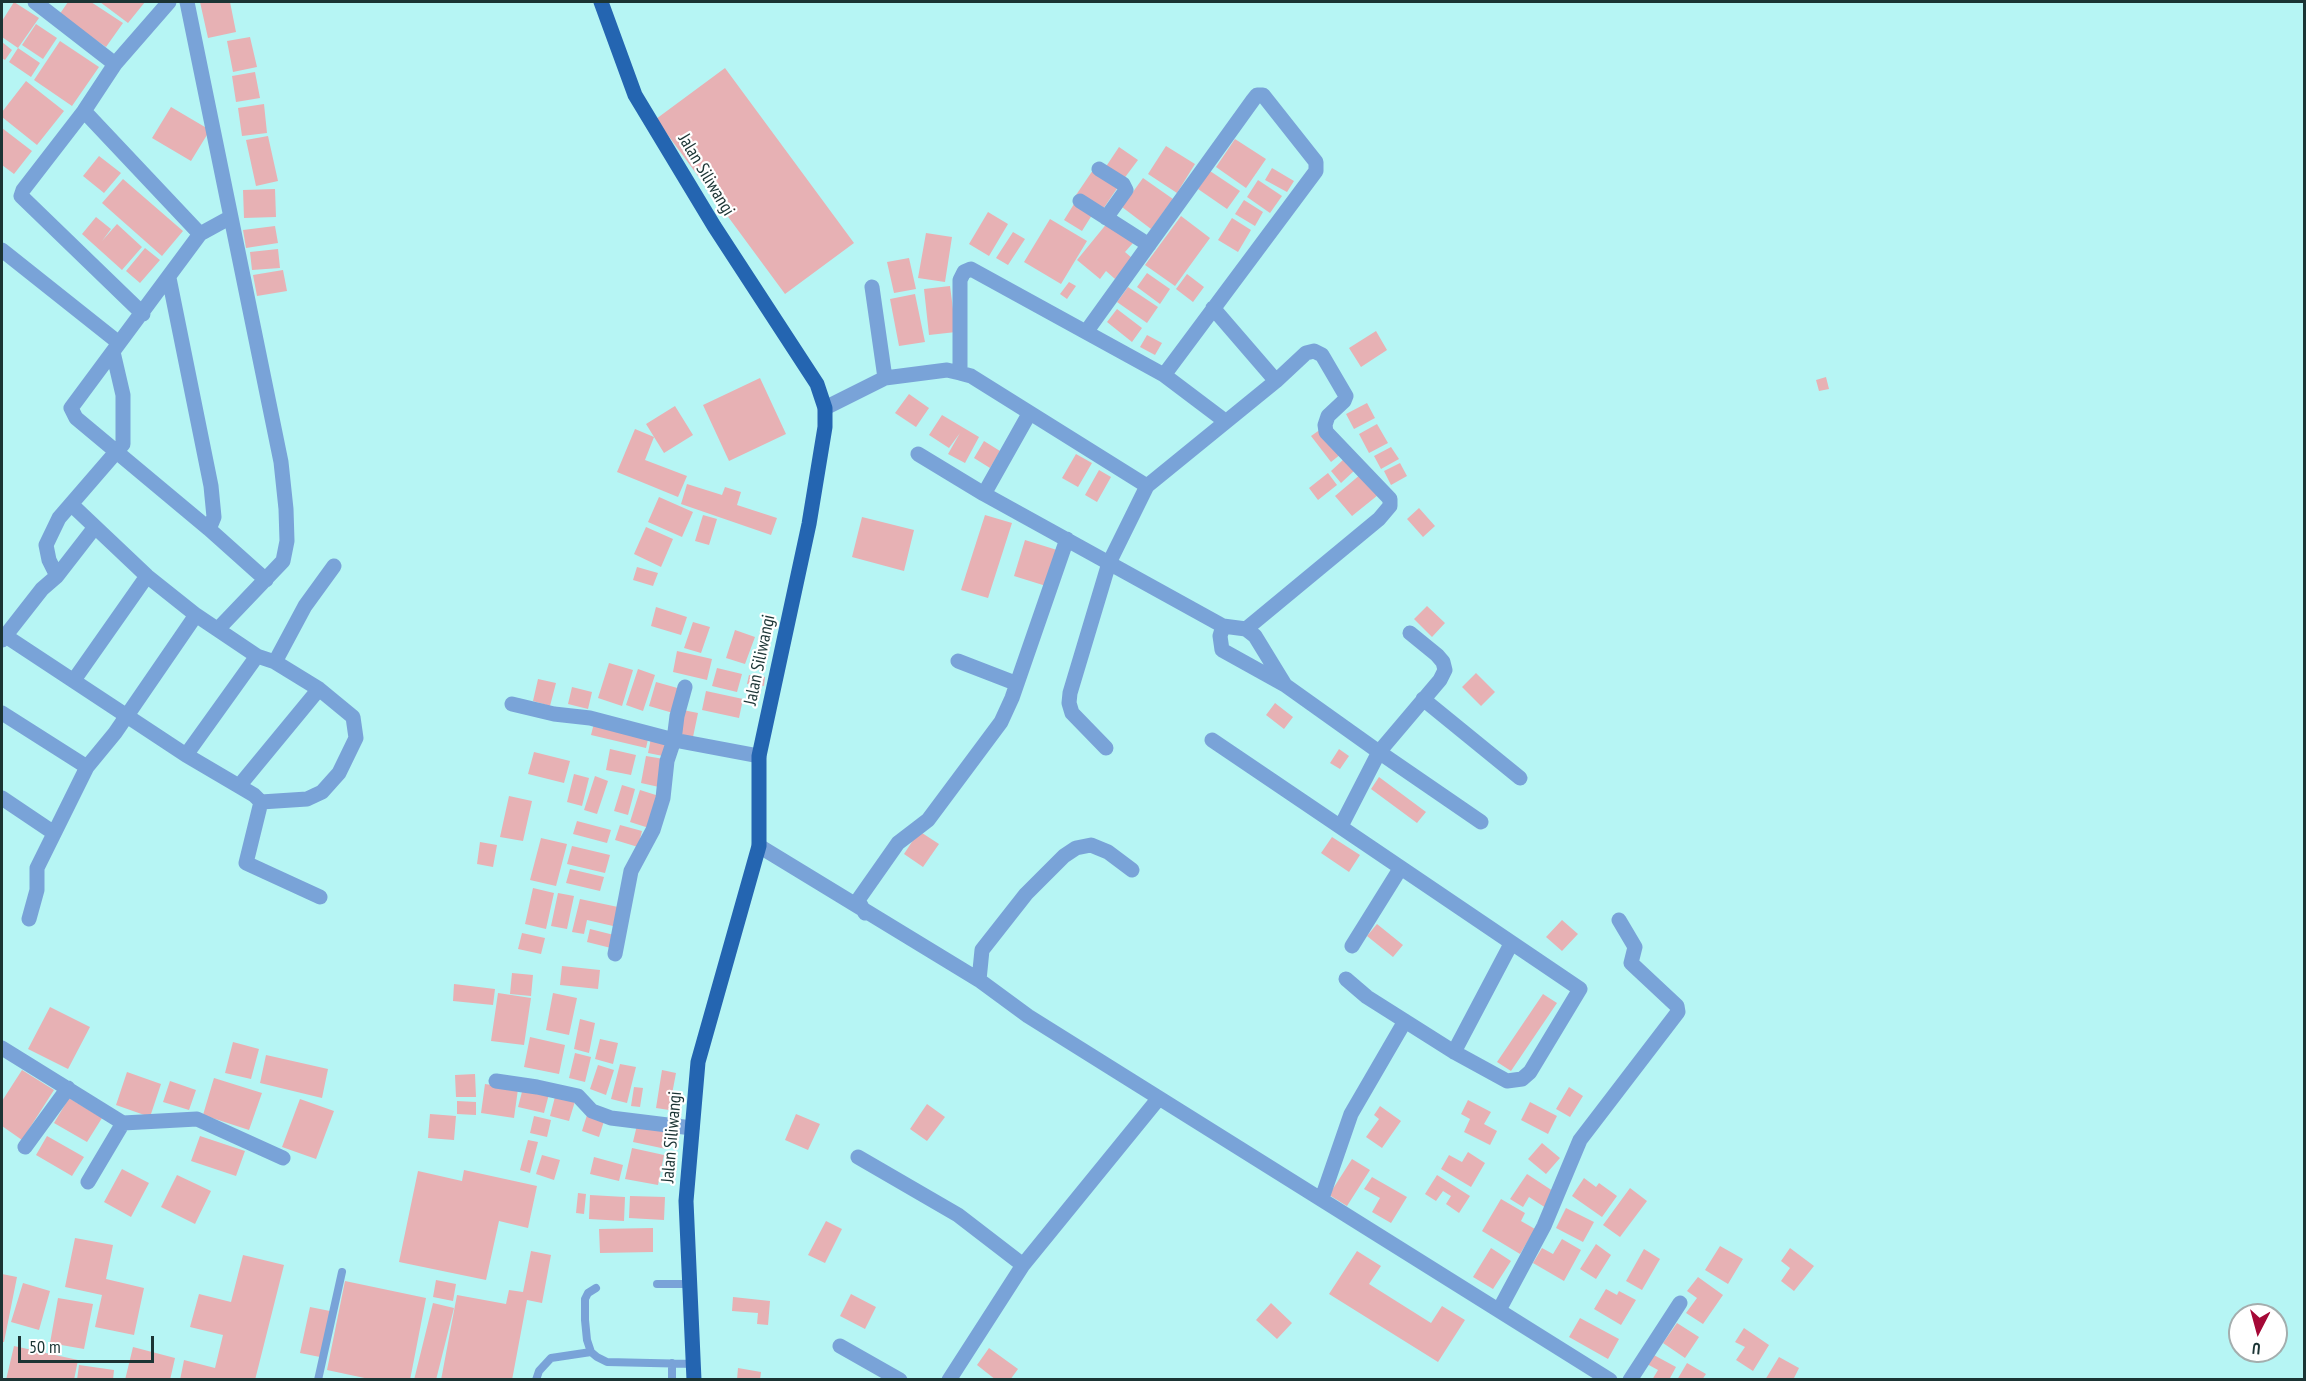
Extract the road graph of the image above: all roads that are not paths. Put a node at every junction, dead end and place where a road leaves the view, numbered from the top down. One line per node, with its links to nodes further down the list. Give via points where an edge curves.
1 (35, 2): 5 (street)
2 (169, 2): 6 (street)
3 (187, 2): 10 (street)
4 (601, 2): 25 (main road, Jalan Siliwangi, via 635,95 817,384)
5 (51, 7): 6 (street)
6 (115, 64): 7 (street)
7 (84, 111): 12 (street); 18 (street, via 21,196)
8 (1099, 170): 11 (street, via 1123,184 1126,190)
9 (1080, 201): 11 (street)
10 (231, 217): 12 (street); 40 (street, via 281,462 286,509 283,561)
11 (1106, 218): 13 (street)
12 (200, 234): 15 (street)
13 (1149, 245): 17 (street, via 1253,100 1263,95 1316,162 1316,171); 19 (street)
14 (2, 250): 20 (street)
15 (169, 278): 18 (street); 34 (street, via 211,486 214,517)
16 (872, 287): 23 (street)
17 (1213, 308): 22 (street); 24 (street)
18 (143, 314): 20 (street)
19 (1086, 332): 21 (street, via 971,269 960,280); 22 (street)
20 (116, 348): 28 (street, via 125,418 124,440); 28 (street, via 71,408 76,418)
21 (960, 373): 23 (street, via 946,370); 26 (street, via 971,376)
22 (1164, 375): 27 (street)
23 (885, 378): 25 (street)
24 (1276, 381): 27 (street); 44 (street, via 1306,353 1322,355 1346,396 1328,416 1326,432 1390,499 1390,506)
25 (825, 408): 64 (main road, Jalan Siliwangi, via 809,524)
26 (1029, 414): 30 (street); 31 (street)
27 (1225, 420): 30 (street)
28 (116, 450): 32 (street); 34 (street)
29 (918, 454): 31 (street)
30 (1147, 486): 36 (street)
31 (984, 494): 35 (street)
32 (72, 505): 33 (street); 38 (street, via 59,518 46,545)
33 (95, 527): 38 (street); 39 (street)
34 (209, 529): 40 (street)
35 (1067, 539): 36 (street); 51 (street)
36 (1108, 563): 42 (street); 61 (street, via 1069,703 1080,723)
37 (333, 566): 49 (street, via 305,606)
38 (57, 576): 46 (street)
39 (147, 576): 41 (street); 50 (street)
40 (266, 580): 43 (street)
41 (196, 615): 43 (street); 58 (street)
42 (1223, 626): 44 (street); 52 (street, via 1222,650)
43 (219, 628): 47 (street)
44 (1246, 629): 52 (street, via 1255,636)
45 (1410, 633): 55 (street, via 1437,655 1445,670)
46 (3, 638): 50 (street)
47 (257, 656): 49 (street); 63 (street)
48 (958, 661): 51 (street)
49 (275, 662): 54 (street)
50 (74, 680): 58 (street)
51 (1015, 683): 77 (street, via 1001,722 928,820 898,843 858,900)
52 (1285, 685): 62 (street)
53 (685, 687): 59 (street)
54 (319, 688): 67 (street); 69 (street, via 355,722 356,738 339,773 322,792 307,799)
55 (1423, 699): 62 (street); 66 (street)
56 (513, 704): 59 (street, via 590,718)
57 (2, 713): 65 (street)
58 (126, 714): 63 (street); 65 (street)
59 (675, 740): 64 (street); 82 (street, via 653,830 631,871)
60 (1212, 740): 71 (street)
61 (1106, 748)
62 (1379, 752): 70 (street); 71 (street)
63 (186, 755): 67 (street)
64 (759, 756): 73 (main road, Jalan Siliwangi)
65 (87, 767): 72 (street)
66 (1520, 778)
67 (239, 786): 69 (street)
68 (2, 798): 72 (street)
69 (261, 802): 76 (street, via 246,863)
70 (1481, 822)
71 (1341, 826): 74 (street)
72 (54, 833): 78 (street, via 37,868 37,890)
73 (759, 846): 77 (street); 92 (main road, Jalan Siliwangi, via 698,1062)
74 (1400, 869): 80 (street); 81 (street)
75 (1132, 870): 84 (street, via 1091,845 1064,856 1026,894 982,950)
76 (320, 897)
77 (865, 913): 84 (street)
78 (29, 919)
79 (1619, 920): 104 (street, via 1635,947 1631,963 1677,1006 1678,1012 1580,1140 1544,1226)
80 (1511, 944): 86 (street); 86 (street, via 1580,990 1522,1079 1507,1081)
81 (1352, 946)
82 (615, 954)
83 (1346, 979): 85 (street)
84 (979, 980): 90 (street, via 1028,1016)
85 (1405, 1021): 86 (street); 97 (street, via 1351,1114)
86 (1454, 1052)
87 (3, 1053): 89 (street)
88 (496, 1081): 92 (street, via 578,1096 592,1111 611,1118)
89 (68, 1088): 91 (street); 93 (street)
90 (1159, 1098): 97 (street); 98 (street)
91 (123, 1123): 95 (street, via 197,1119); 96 (street)
92 (692, 1128): 101 (main road, Jalan Siliwangi, via 686,1201)
93 (25, 1147)
94 (858, 1157): 98 (street, via 958,1215)
95 (283, 1158)
96 (88, 1182)
97 (1322, 1198): 104 (street)
98 (1023, 1265): 114 (street)
99 (342, 1272): 109 (lane)
100 (657, 1284): 101 (lane)
101 (690, 1284): 108 (main road, Jalan Siliwangi)
102 (596, 1288): 106 (lane, via 585,1299)
103 (1680, 1303): 116 (street)
104 (1499, 1310): 115 (street)
105 (840, 1346): 113 (street)
106 (591, 1352): 107 (lane, via 607,1362); 110 (lane, via 551,1358)
107 (672, 1364): 108 (lane); 111 (lane)
108 (694, 1364): 112 (main road, Jalan Siliwangi)
109 (318, 1380)
110 (536, 1380)
111 (672, 1380)
112 (694, 1380)
113 (900, 1380)
114 (949, 1380)
115 (1610, 1380)
116 (1630, 1380)

